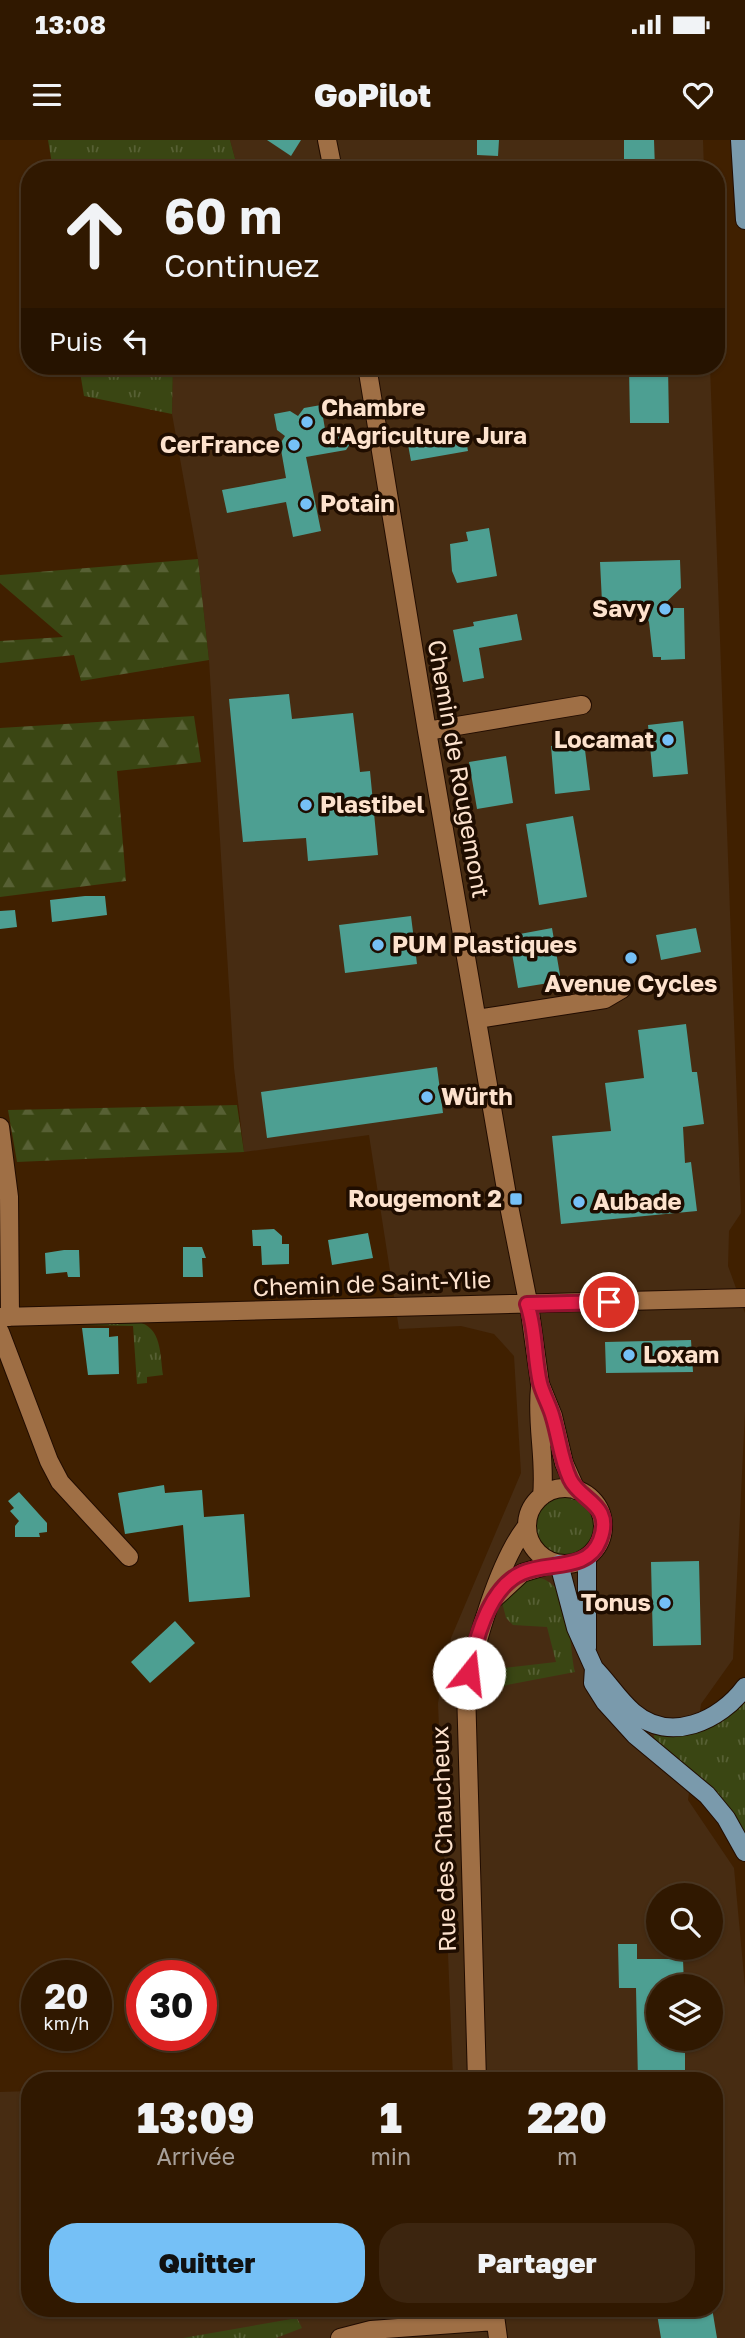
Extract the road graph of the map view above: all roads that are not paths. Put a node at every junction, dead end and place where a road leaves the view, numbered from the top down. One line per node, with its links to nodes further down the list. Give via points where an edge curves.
1 (327, 140): 3 (street)
2 (740, 140): 4 (main road)
3 (331, 161)
4 (745, 219)
5 (368, 375): 7 (street, Chemin de Rougemont)
6 (582, 705): 7 (street)
7 (426, 731): 9 (street, Chemin de Rougemont)
8 (622, 989): 9 (street, via 605,999)
9 (477, 1019): 12 (street, Chemin de Rougemont)
10 (0, 1127): 13 (street, via 9,1197)
11 (745, 1297): 12 (street, Chemin de Saint-Ylie)
12 (527, 1304): 13 (street, Chemin de Saint-Ylie); 15 (street, Chemin de Rougemont)
13 (5, 1317)
14 (0, 1332): 19 (street, via 60,1482)
15 (540, 1384): 16 (street); 17 (street, via 537,1413)
16 (576, 1490): 17 (street, via 562,1488); 20 (street, via 594,1501 602,1518 600,1540)
17 (542, 1496): 18 (street)
18 (527, 1525): 21 (street, via 535,1549); 22 (street, Rue des Chaucheux, via 517,1537)
19 (129, 1557)
20 (587, 1557): 21 (street); 23 (main road)
21 (557, 1563): 22 (street, Rue des Chaucheux, via 522,1573); 23 (main road, via 576,1628)
22 (493, 1601): 27 (street, Rue des Chaucheux, via 472,1658 465,1712)
23 (587, 1648): 24 (main road)
24 (594, 1668): 25 (main road, via 632,1712 665,1727 709,1719 728,1707); 26 (main road, via 593,1684 612,1712 707,1796)
25 (745, 1687)
26 (745, 1852)
27 (477, 2072)
28 (496, 2322): 29 (street, via 383,2329)
29 (340, 2338)

